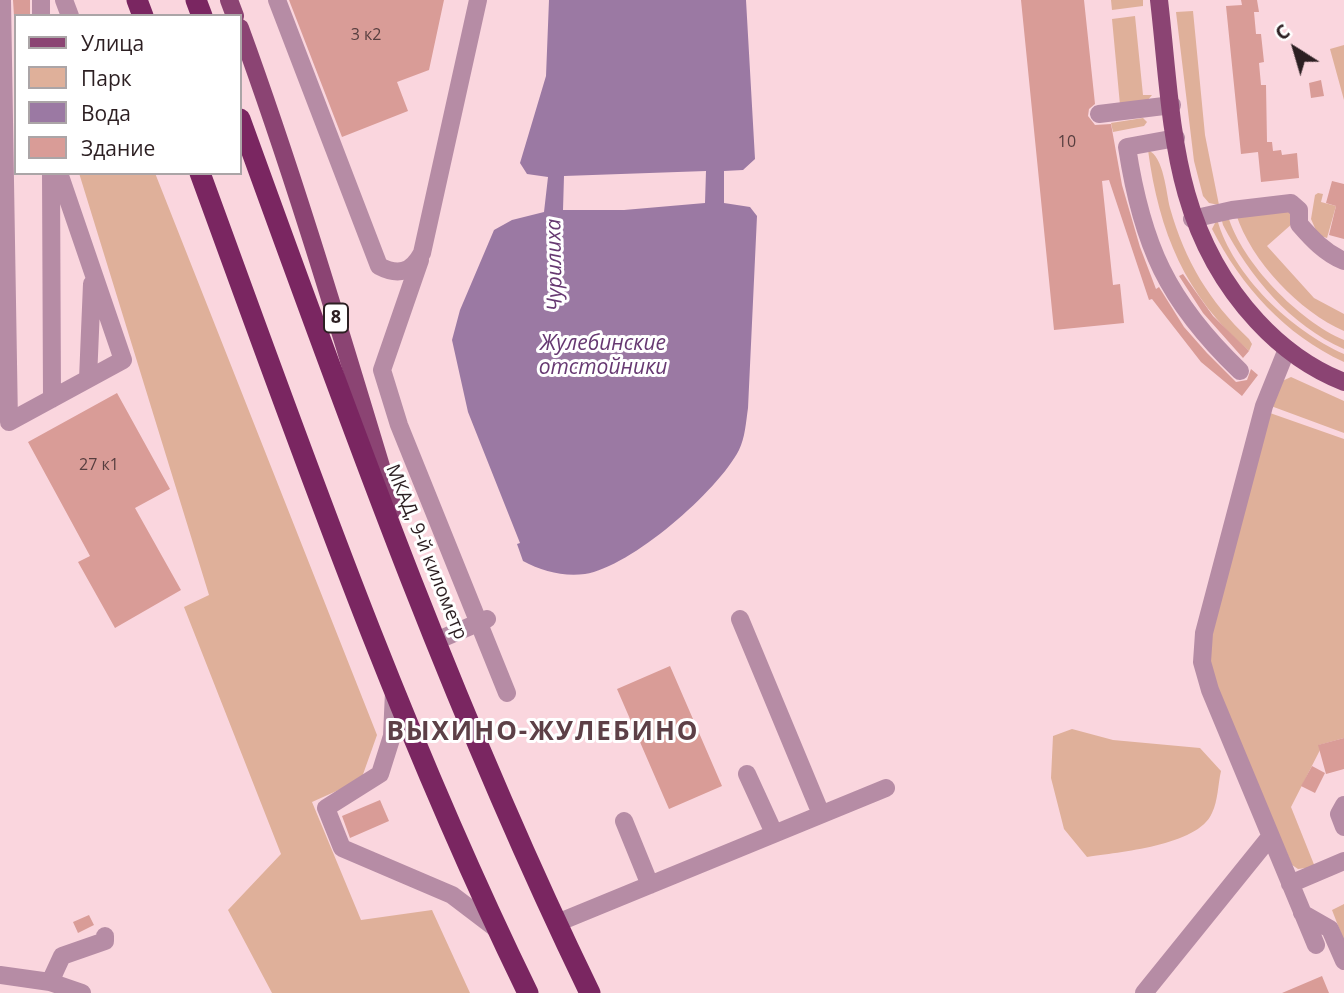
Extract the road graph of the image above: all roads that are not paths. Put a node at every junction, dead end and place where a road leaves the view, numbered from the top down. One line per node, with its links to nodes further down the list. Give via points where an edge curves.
1 (2, 0): 8 (street)
2 (276, 0): 15 (street, via 379,266 403,273)
3 (478, 0): 15 (street)
4 (1160, 0): 6 (main road)
5 (242, 35): 23 (main road, 8, via 334,309)
6 (1172, 105): 7 (street); 10 (main road)
7 (1099, 114)
8 (10, 118): 22 (street, via 9,422)
9 (242, 124): 23 (highway, МКАД, 9-й километр)
10 (1176, 138): 14 (main road); 19 (street, via 1127,147 1142,216 1166,283 1198,328)
11 (51, 175): 22 (street)
12 (60, 175): 17 (street)
13 (201, 175): 27 (highway)
14 (1192, 219): 16 (street, via 1291,204 1313,239); 18 (main road, via 1221,276)
15 (422, 253): 25 (street, via 382,370 399,425)
16 (1344, 261)
17 (93, 273): 20 (street); 20 (street, via 123,360)
18 (1287, 349): 21 (main road); 36 (street, via 1264,406 1211,604 1202,662)
19 (1240, 370)
20 (88, 379): 22 (street)
21 (1344, 382)
22 (52, 398)
23 (424, 610): 26 (highway, МКАД, 9-й километр)
24 (740, 619): 32 (street)
25 (482, 621): 26 (street); 28 (street)
26 (436, 641): 41 (highway, МКАД, 9-й километр)
27 (394, 685): 42 (highway); 42 (street, via 392,736 380,774 326,808 342,848 452,895)
28 (507, 693)
29 (747, 774): 35 (street)
30 (886, 788): 32 (street)
31 (1344, 805): 34 (street, via 1339,814)
32 (821, 814): 35 (street)
33 (624, 821): 39 (street)
34 (1344, 827)
35 (774, 833): 39 (street)
36 (1269, 837): 38 (street); 51 (street)
37 (1344, 861): 38 (street)
38 (1290, 884): 40 (street)
39 (650, 885): 41 (street)
40 (1303, 913): 44 (street); 45 (street, via 1330,929)
41 (557, 923): 50 (highway, МКАД, 9-й километр)
42 (500, 932): 49 (highway)
43 (105, 936): 47 (street, via 105,941 62,956)
44 (1316, 945)
45 (1344, 961)
46 (0, 975): 47 (street)
47 (50, 982): 48 (street)
48 (82, 993)
49 (528, 993)
50 (590, 993)
51 (1144, 993)

